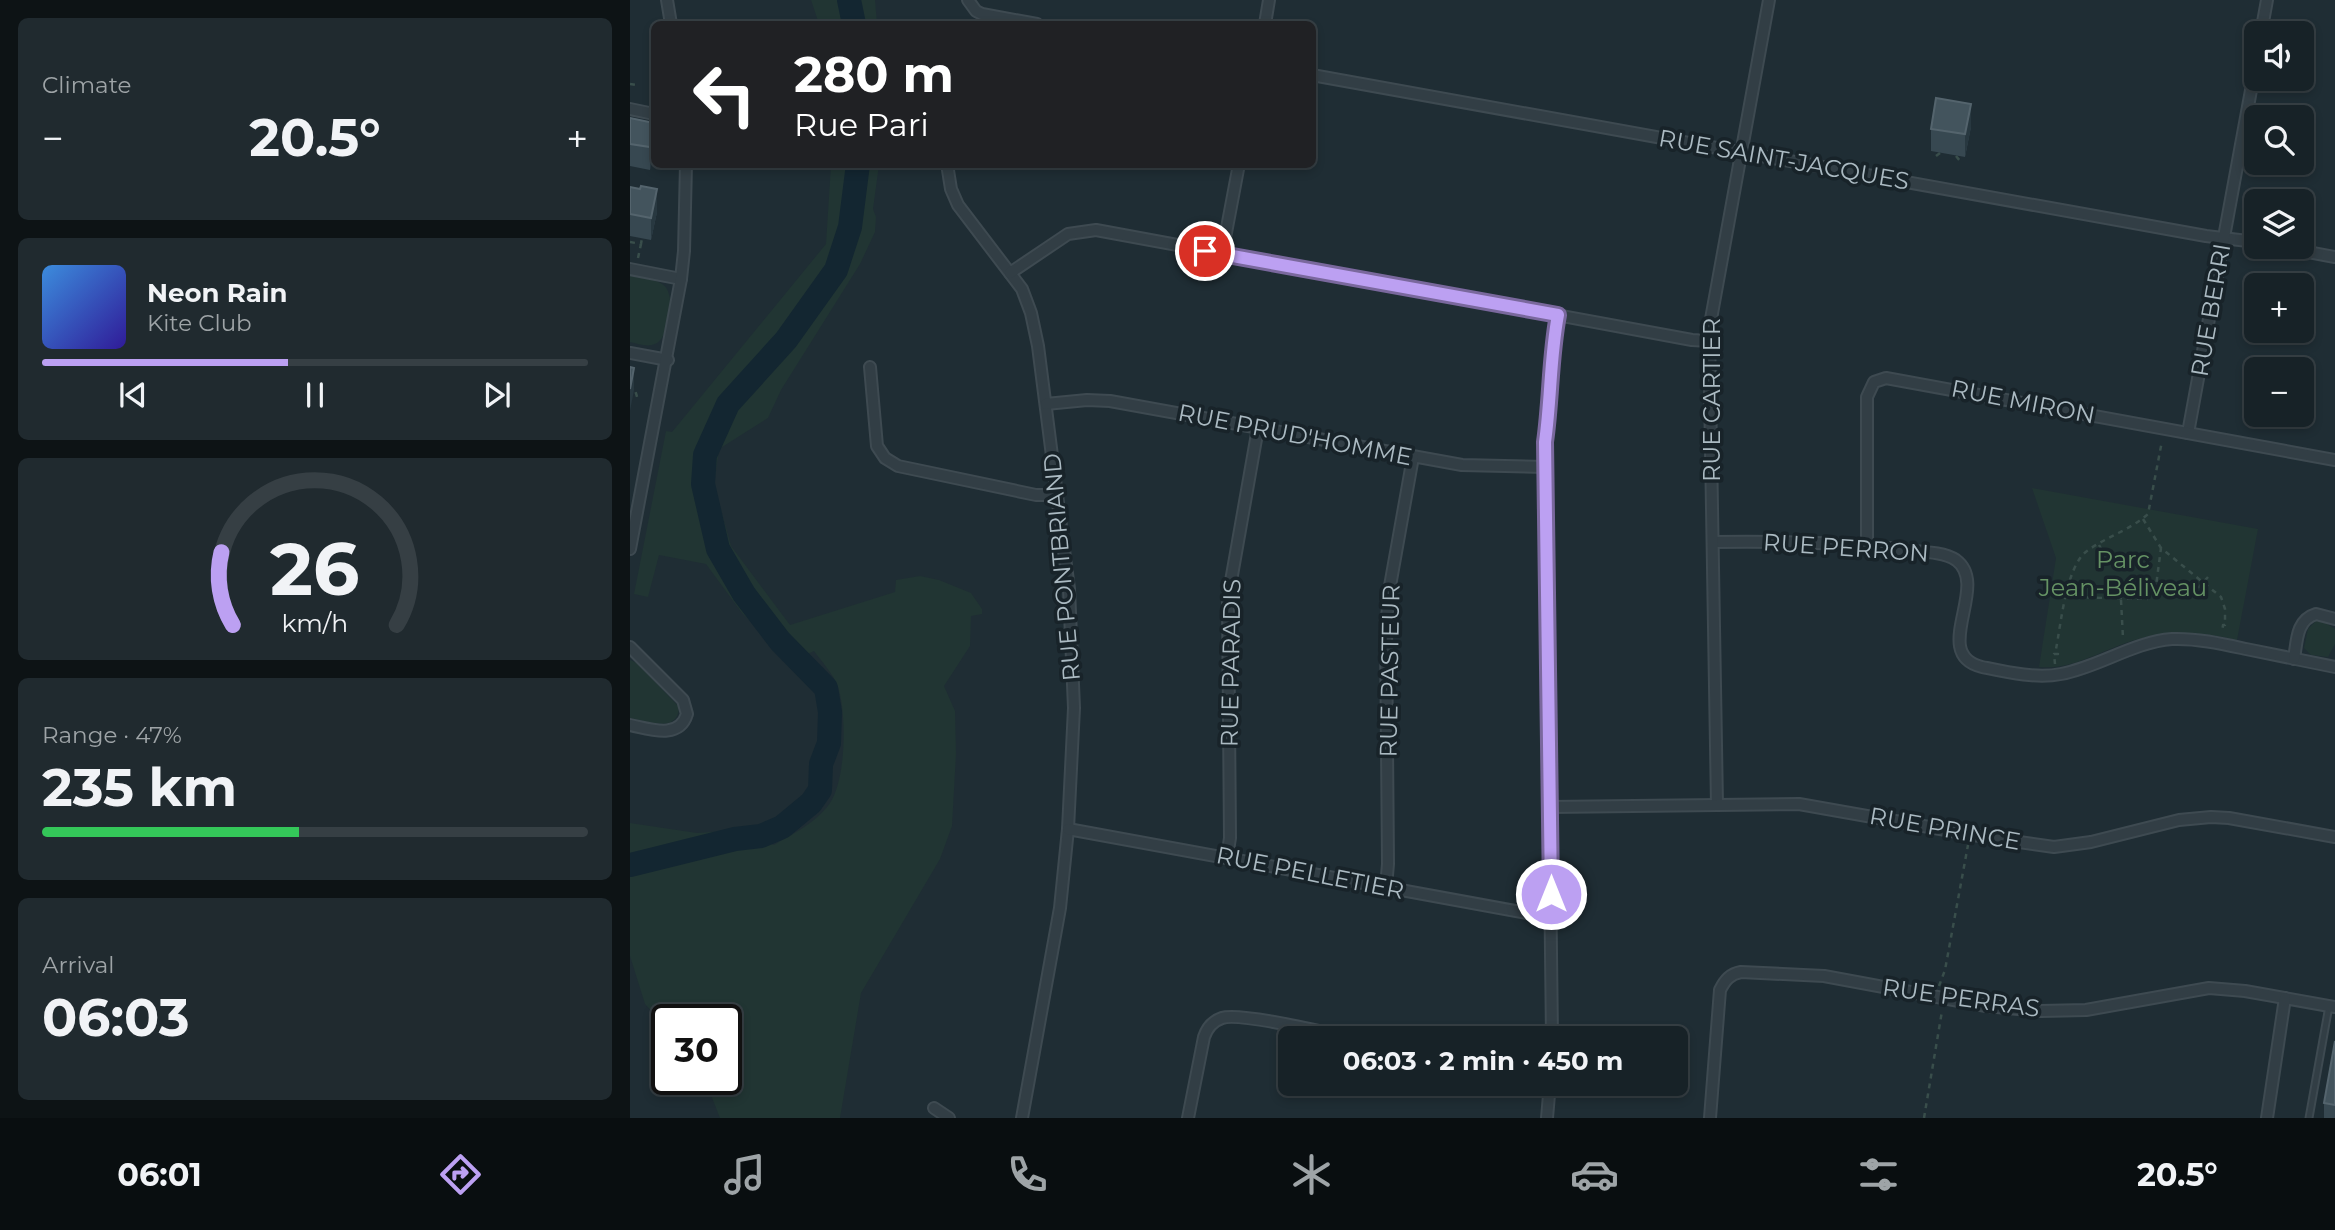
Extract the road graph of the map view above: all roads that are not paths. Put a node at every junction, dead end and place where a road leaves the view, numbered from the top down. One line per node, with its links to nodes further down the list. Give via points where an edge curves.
1 (667, 0): 6 (street)
2 (968, 0): 7 (street, via 982,14)
3 (1269, 0): 8 (street)
4 (1769, 0): 14 (street, RUE CARTIER)
5 (2267, 0): 9 (street)
6 (670, 21)
7 (1020, 21)
8 (1266, 21)
9 (2263, 21)
10 (1316, 76): 14 (street, RUE SAINT-JACQUES)
11 (2251, 91): 18 (street, RUE BERRI)
12 (630, 110): 13 (street)
13 (651, 114)
14 (1741, 152): 18 (street, RUE SAINT-JACQUES); 27 (street, RUE CARTIER)
15 (686, 168): 25 (street)
16 (948, 168): 24 (street, RUE PONTBRIAND, via 958,205)
17 (1238, 168): 21 (street)
18 (2224, 238): 19 (street, RUE SAINT-JACQUES); 33 (street, RUE BERRI)
19 (2244, 240)
20 (2314, 253): 22 (street)
21 (1222, 254): 24 (street, via 1083,230 1068,234); 26 (street)
22 (2335, 257)
23 (630, 269): 25 (street)
24 (1010, 274): 31 (street, RUE PONTBRIAND, via 1027,299 1034,322)
25 (681, 279): 29 (street)
26 (1558, 315): 27 (street); 36 (street)
27 (1709, 341): 39 (street, RUE CARTIER)
28 (630, 353): 29 (street)
29 (667, 360): 38 (street)
30 (870, 367): 37 (street, via 876,438 885,458 898,466)
31 (1046, 404): 32 (street, RUE PRUD'HOMME, via 1110,401); 37 (street, RUE PONTBRIAND)
32 (1258, 428): 34 (street, RUE PRUD'HOMME); 51 (street, RUE PARADIS, via 1228,598)
33 (2188, 433): 35 (street, RUE MIRON); 40 (street, RUE MIRON, via 1879,379 1867,397)
34 (1413, 457): 36 (street, RUE PRUD'HOMME, via 1472,467); 52 (street, RUE PASTEUR, via 1386,628)
35 (2335, 460)
36 (1545, 467): 48 (street)
37 (1055, 495): 49 (street, RUE PONTBRIAND, via 1069,589 1073,662)
38 (633, 518): 41 (street)
39 (1713, 542): 40 (street, RUE PERRON); 47 (street, RUE CARTIER)
40 (1867, 545): 44 (street, RUE PERRON, via 1943,555 1959,563 1967,584 1960,649 1978,666 2029,675 2060,674 2172,639)
41 (630, 549)
42 (2335, 619): 44 (street, via 2316,614 2303,621)
43 (630, 647): 46 (street, via 687,707 680,726 667,732)
44 (2294, 659): 45 (street, RUE PERRON)
45 (2335, 667)
46 (630, 725)
47 (1717, 805): 48 (street, RUE PRINCE); 50 (street, RUE PRINCE, via 1817,806 2039,846 2070,845 2211,817)
48 (1550, 807): 53 (street)
49 (1068, 828): 51 (street, RUE PELLETIER); 61 (street, RUE PONTBRIAND, via 1056,938)
50 (2335, 837)
51 (1227, 857): 52 (street, RUE PELLETIER)
52 (1386, 887): 53 (street, RUE PELLETIER)
53 (1551, 915): 57 (street)
54 (2285, 998): 55 (street, RUE PERRAS); 64 (street, RUE PERRAS, via 2209,988 2086,1010 2041,1011 1986,1006 1824,976 1741,972 1730,976 1720,990); 65 (street)
55 (2332, 1007): 66 (lane)
56 (1288, 1026): 62 (street, via 1241,1017 1220,1018 1209,1027)
57 (1552, 1026)
58 (1549, 1096): 63 (street)
59 (934, 1108): 60 (street)
60 (950, 1118)
61 (1022, 1118)
62 (1188, 1118)
63 (1547, 1118)
64 (1710, 1118)
65 (2267, 1118)
66 (2309, 1118)

